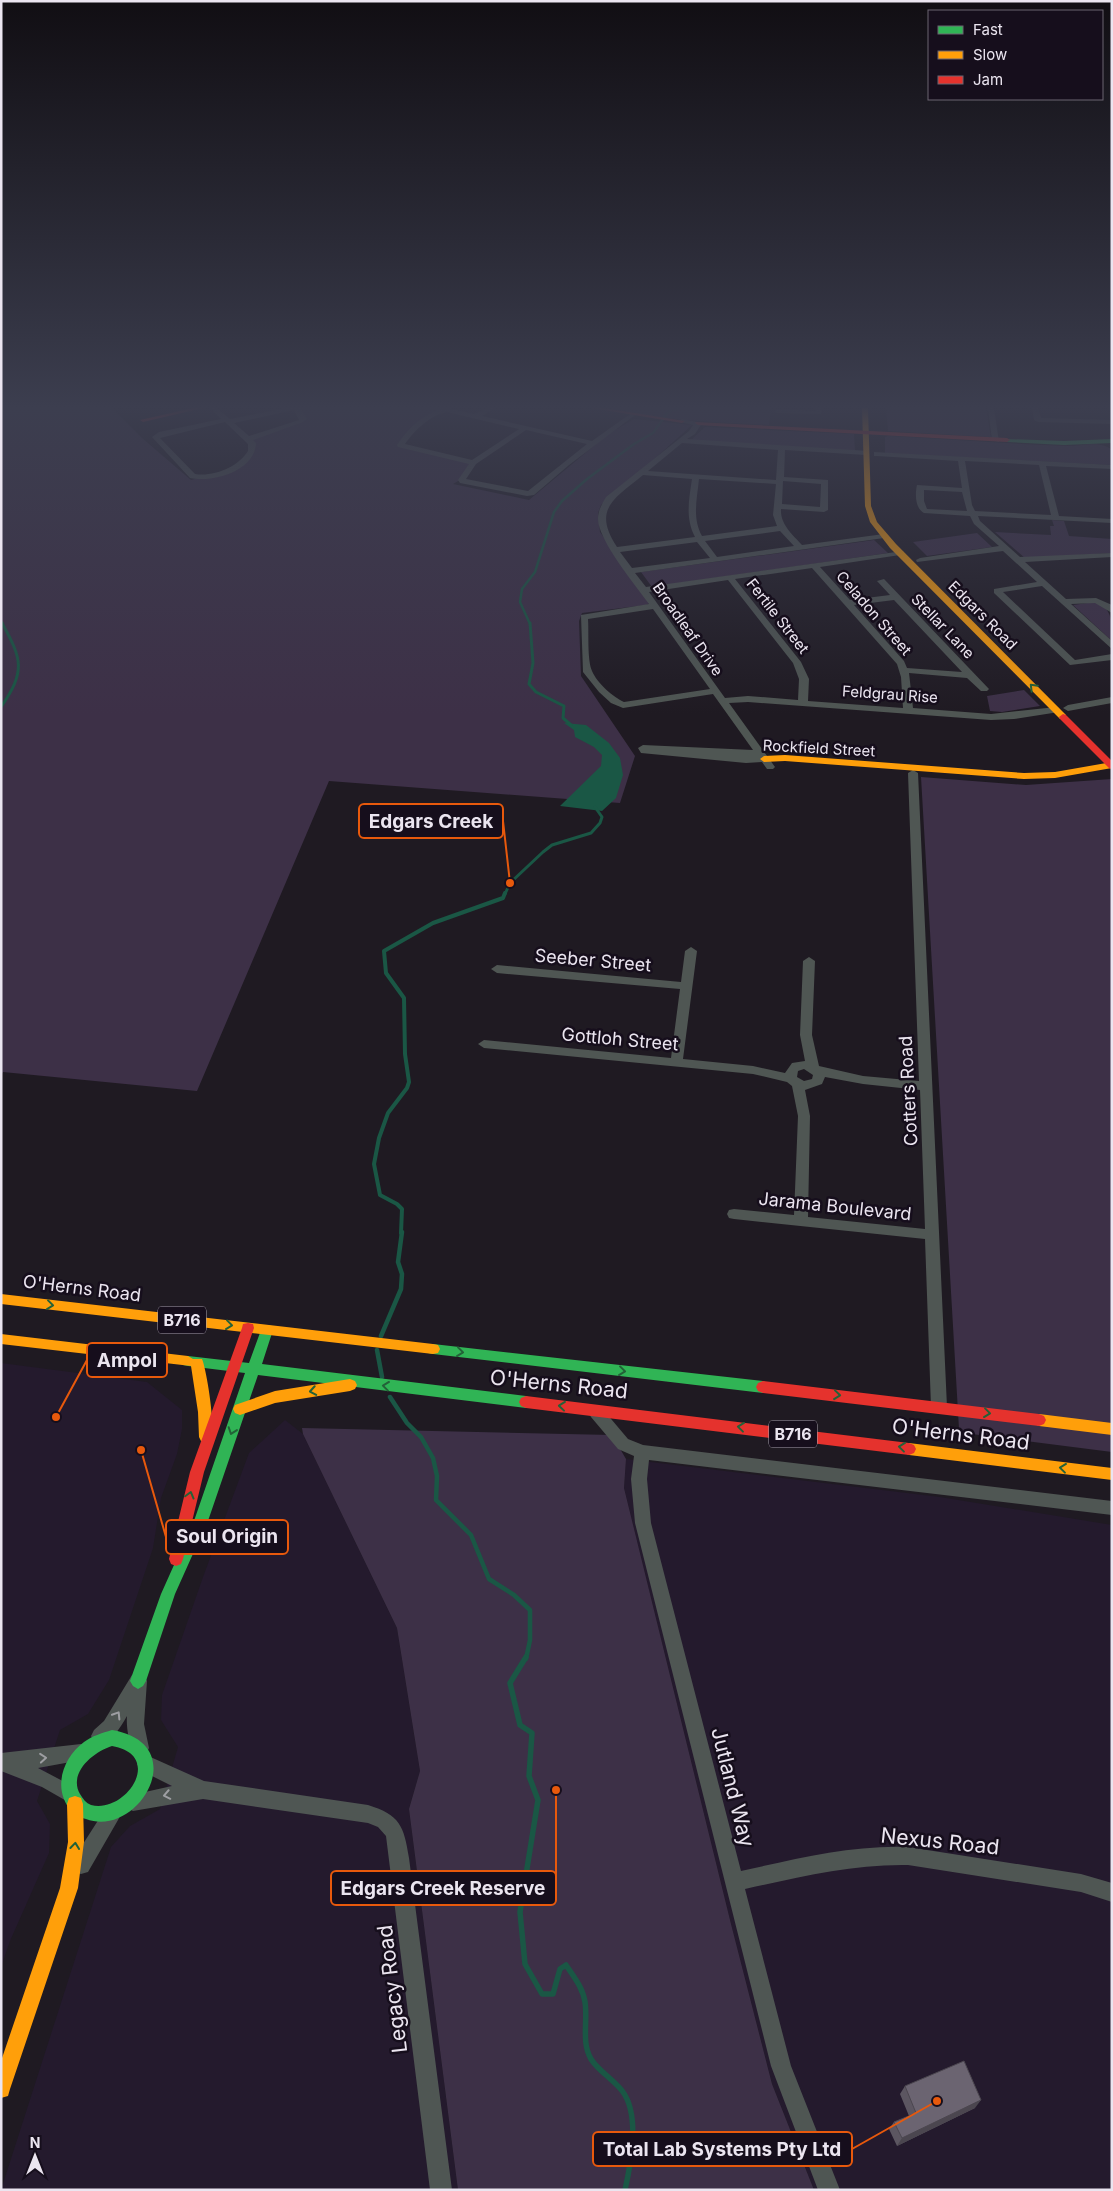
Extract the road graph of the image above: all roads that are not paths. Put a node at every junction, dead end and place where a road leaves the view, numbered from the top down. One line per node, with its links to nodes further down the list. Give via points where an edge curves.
1 (603, 510): 16 (street, Broadleaf Drive, via 602,528)
2 (691, 510): 13 (street, via 693,528)
3 (777, 510): 11 (street)
4 (870, 510): 12 (main road, Edgars Road)
5 (880, 510): 18 (main road, Edgars Road)
6 (924, 510): 8 (street)
7 (1053, 510): 9 (street)
8 (971, 512): 9 (street); 15 (street)
9 (1055, 518): 10 (street)
10 (1112, 521)
11 (782, 528): 13 (street); 14 (street)
12 (884, 536): 14 (street); 18 (main road, Edgars Road)
13 (699, 539): 16 (street); 19 (street)
14 (800, 548): 19 (street)
15 (1004, 548): 18 (street); 20 (street)
16 (615, 550): 22 (street, Broadleaf Drive)
17 (1112, 555): 20 (street)
18 (910, 557): 21 (street); 41 (main road, Edgars Road); 43 (main road, Edgars Road, one-way to 18)
19 (716, 560): 22 (street)
20 (1019, 560): 25 (street)
21 (815, 566): 23 (street); 29 (street, Celadon Street)
22 (631, 572): 26 (street, Broadleaf Drive)
23 (730, 578): 26 (street); 40 (street, Fertile Street, via 801,668)
24 (881, 581): 27 (street, Stellar Lane)
25 (1044, 584): 28 (street); 33 (street, via 997,591 1073,663)
26 (644, 590): 30 (street, Broadleaf Drive)
27 (896, 597): 29 (street, Stellar Lane); 35 (street, Stellar Lane)
28 (1063, 602): 31 (street, via 1100,600); 32 (street)
29 (848, 603): 34 (street, Celadon Street)
30 (654, 606): 37 (street, Broadleaf Drive); 37 (street, via 584,617 586,664 593,681 623,705)
31 (1112, 610)
32 (1112, 646)
33 (1112, 657)
34 (904, 670): 35 (street, Stellar Lane); 42 (street, Celadon Street)
35 (970, 675): 36 (street, Stellar Lane)
36 (984, 690)
37 (714, 691): 39 (street, Broadleaf Drive)
38 (1112, 700): 41 (street)
39 (722, 702): 40 (street, Feldgrau Rise, via 748,699); 46 (street, Broadleaf Drive)
40 (803, 703): 42 (street, Feldgrau Rise)
41 (1068, 708): 43 (main road); 44 (main road, Edgars Road)
42 (908, 710): 43 (street, Feldgrau Rise, via 1002,717)
43 (1056, 710): 47 (main road, Edgars Road)
44 (1112, 751)
45 (688, 753): 46 (street, Rockfield Street)
46 (765, 761): 48 (main road, Rockfield Street, via 785,758)
47 (1111, 767): 48 (main road, Rockfield Street, via 1030,776)
48 (913, 771): 58 (street, Cotters Road)
49 (691, 951): 52 (street)
50 (809, 961): 53 (street)
51 (497, 969): 52 (street, Seeber Street)
52 (686, 986): 55 (street)
53 (806, 1035): 56 (street); 57 (street)
54 (484, 1044): 55 (street, Gottloh Street)
55 (677, 1062): 56 (street, Gottloh Street)
56 (794, 1075): 57 (street); 57 (street, via 805,1065); 59 (street)
57 (815, 1076): 58 (street); 59 (street)
58 (925, 1086): 62 (street, Cotters Road)
59 (804, 1116): 61 (street)
60 (734, 1214): 61 (street, Jarama Boulevard)
61 (801, 1221): 62 (street, Jarama Boulevard)
62 (933, 1235): 71 (street, Cotters Road)
63 (1, 1299): 64 (main road, O'Herns Road / B716, one-way to 64)
64 (248, 1328): 65 (main road, O'Herns Road / B716); 68 (main road)
65 (267, 1330): 69 (main road); 71 (main road, O'Herns Road / B716, one-way to 71)
66 (1, 1339): 67 (main road, O'Herns Road / B716)
67 (197, 1363): 68 (main road, O'Herns Road / B716); 75 (main road)
68 (234, 1368): 69 (main road, O'Herns Road / B716); 75 (main road)
69 (253, 1370): 70 (main road, O'Herns Road / B716); 72 (main road)
70 (361, 1383): 72 (main road, one-way to 72, via 275,1397); 73 (main road, O'Herns Road / B716, one-way to 70)
71 (939, 1407): 74 (main road, O'Herns Road / B716, one-way to 74)
72 (240, 1409): 79 (main road, one-way to 79, via 202,1518)
73 (594, 1410): 76 (street, via 623,1444); 77 (main road, O'Herns Road / B716, one-way to 73)
74 (1112, 1429)
75 (207, 1446): 79 (main road, one-way to 75, via 184,1519)
76 (642, 1452): 78 (street); 88 (street, Jutland Way, via 639,1479 643,1523)
77 (1112, 1474)
78 (1112, 1508)
79 (168, 1594): 80 (main road)
80 (138, 1681): 81 (street, one-way to 80, via 110,1727); 82 (street, via 135,1724)
81 (87, 1749): 82 (main road, via 112,1738 123,1738 132,1742); 83 (street, one-way to 81, via 57,1757); 85 (main road, via 71,1772 69,1783)
82 (143, 1756): 84 (street, Legacy Road, via 167,1775); 86 (main road, via 143,1784)
83 (2, 1762): 85 (street, via 48,1781)
84 (204, 1790): 86 (street, Legacy Road, one-way to 86); 92 (street, Legacy Road, via 368,1814 393,1827 400,1858)
85 (73, 1799): 87 (main road, via 92,1814); 89 (main road, one-way to 85, via 76,1842)
86 (130, 1803): 87 (main road)
87 (114, 1812): 89 (street)
88 (733, 1882): 90 (street, Nexus Road, via 889,1854 1081,1883); 93 (street, Jutland Way, via 781,2066)
89 (69, 1888): 91 (main road)
90 (1112, 1893)
91 (1, 2089)
92 (441, 2190)
93 (829, 2190)

